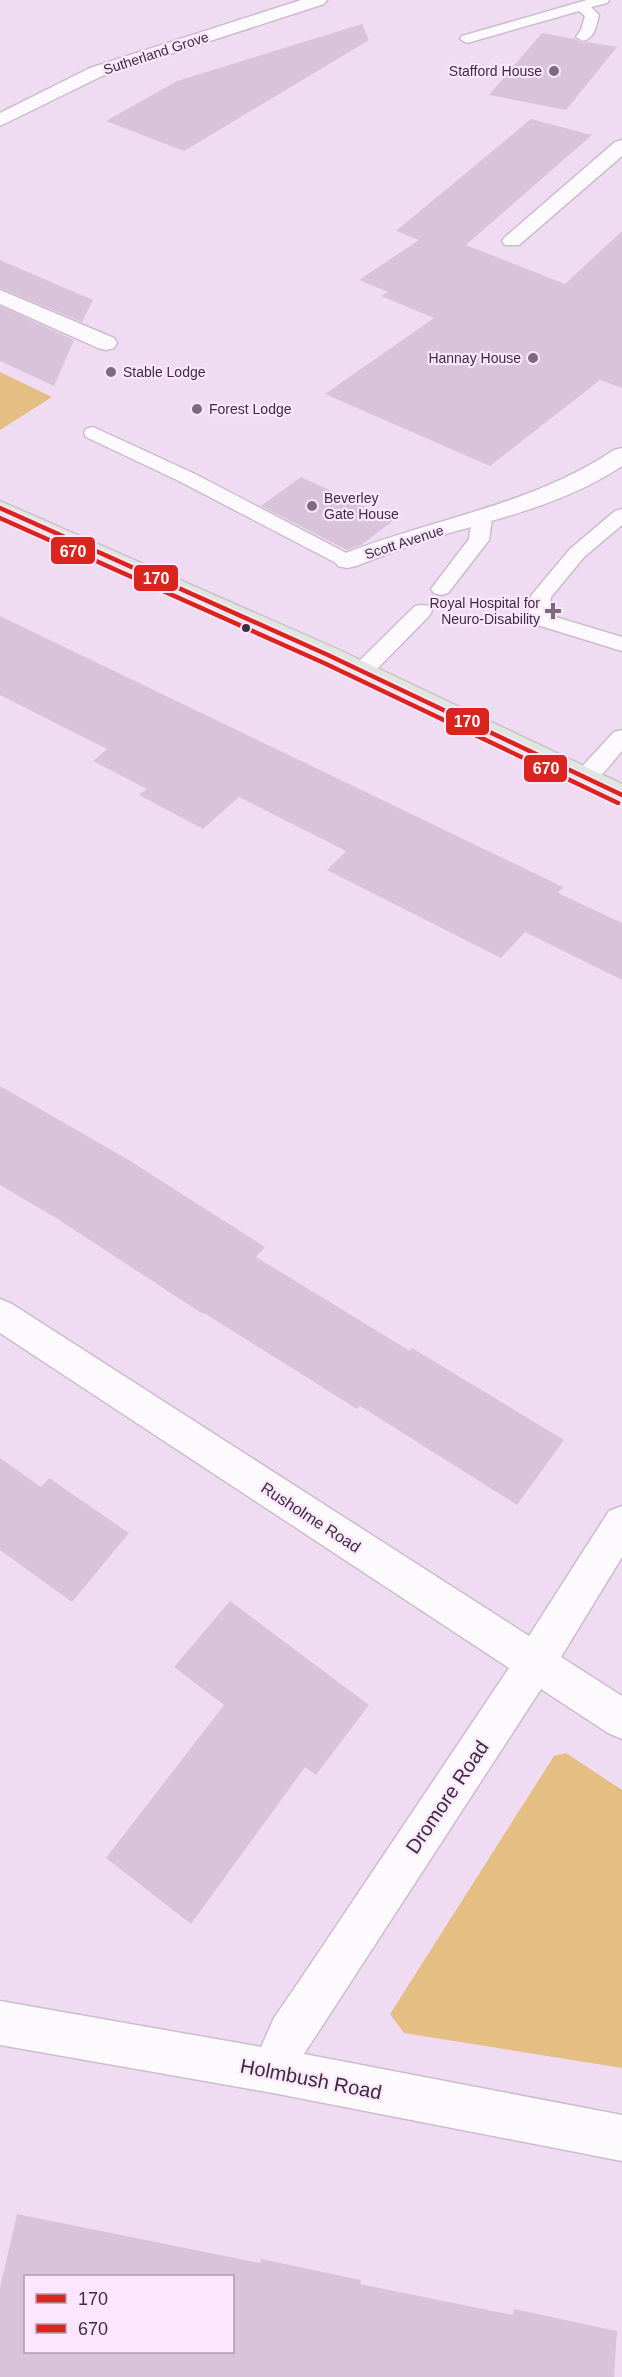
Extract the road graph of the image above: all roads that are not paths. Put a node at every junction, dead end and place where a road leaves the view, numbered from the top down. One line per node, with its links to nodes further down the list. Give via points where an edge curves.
1 (318, 0): 6 (street, Sutherland Grove, via 96,72)
2 (602, 0): 3 (lane)
3 (581, 6): 4 (lane, via 592,15); 5 (lane)
4 (583, 37)
5 (467, 39)
6 (0, 120)
7 (622, 146): 8 (street)
8 (512, 241)
9 (0, 296): 10 (street)
10 (106, 343)
11 (93, 433): 16 (lane, Scott Avenue)
12 (622, 455): 14 (street, Scott Avenue, via 600,472)
13 (1, 509): 20 (highway)
14 (482, 518): 16 (street, Scott Avenue, via 406,538); 17 (lane, via 479,540)
15 (619, 518): 19 (lane, via 577,553 541,596 538,618)
16 (347, 561)
17 (441, 589)
18 (422, 611): 20 (lane)
19 (622, 644)
20 (362, 671): 22 (highway)
21 (622, 737): 22 (lane)
22 (584, 778): 23 (highway)
23 (622, 795)
24 (0, 1314): 26 (street, Rusholme Road)
25 (622, 1523): 26 (street, Dromore Road)
26 (535, 1663): 27 (street, Rusholme Road); 29 (street, Dromore Road, via 290,2034)
27 (622, 1719)
28 (0, 2023): 29 (street, Holmbush Road)
29 (273, 2071): 30 (street, Holmbush Road)
30 (622, 2138)

